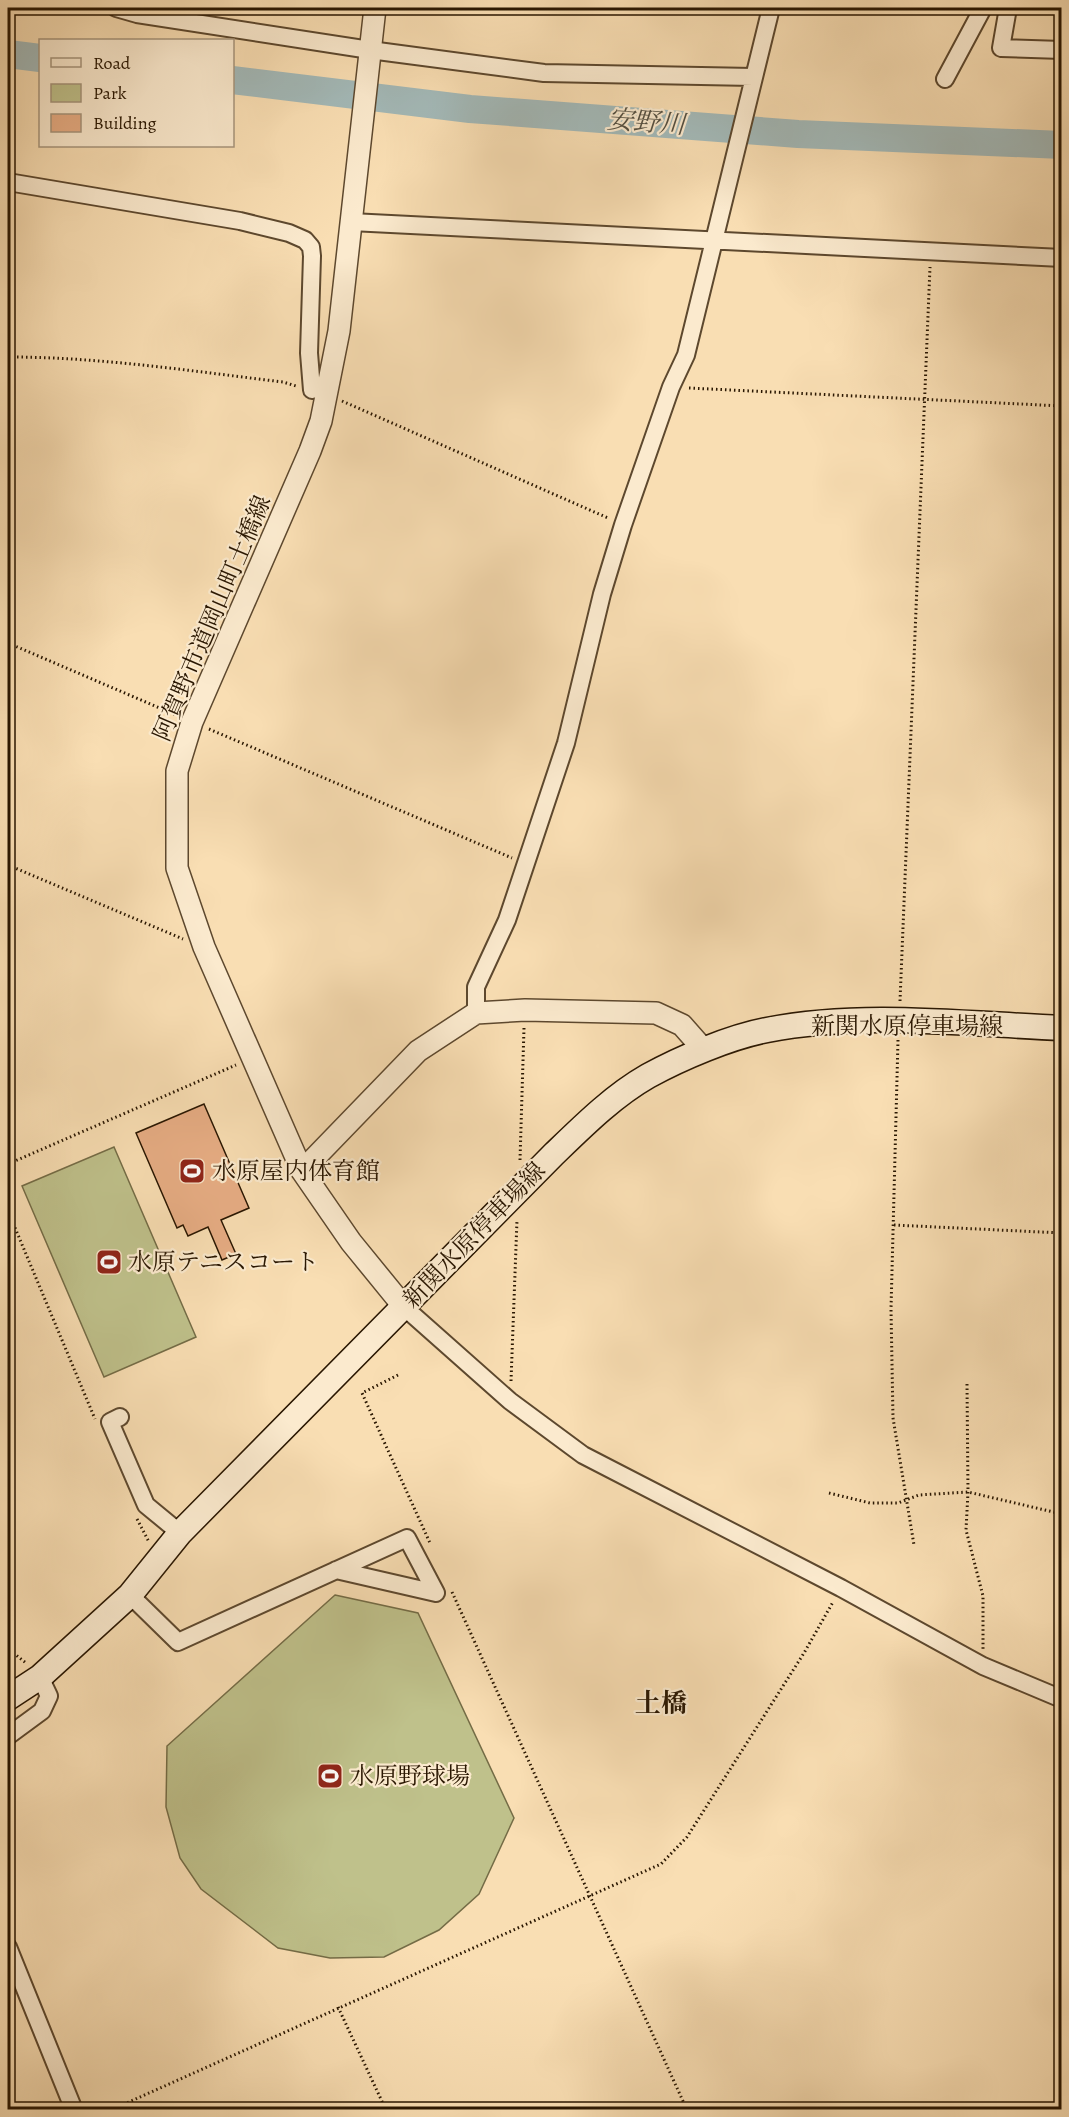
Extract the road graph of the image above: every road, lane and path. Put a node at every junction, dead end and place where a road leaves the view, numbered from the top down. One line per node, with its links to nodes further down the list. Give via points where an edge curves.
1 (116, 8): 7 (street)
2 (375, 8): 7 (street, 阿賀野市道岡山町土橋線)
3 (771, 8): 9 (street)
4 (983, 8): 8 (street)
5 (1008, 8): 6 (street, via 1001,48)
6 (1062, 50)
7 (369, 60): 9 (street); 11 (street, 阿賀野市道岡山町土橋線)
8 (945, 80)
9 (751, 83): 12 (street)
10 (8, 182): 17 (street, via 240,221 305,240 312,256 309,353)
11 (352, 212): 12 (street); 17 (street, 阿賀野市道岡山町土橋線, via 339,331)
12 (716, 237): 13 (street); 16 (street, via 686,355)
13 (931, 250): 14 (street); 18 (path)
14 (1062, 258)
15 (8, 357): 17 (path, via 125,362 283,382)
16 (671, 387): 18 (path); 20 (street)
17 (319, 393): 20 (path); 22 (street, 阿賀野市道岡山町土橋線, via 310,451)
18 (925, 401): 19 (path); 27 (path)
19 (1062, 406)
20 (623, 525): 23 (street, via 566,743)
21 (8, 643): 22 (path)
22 (192, 722): 23 (path); 25 (street, 阿賀野市道岡山町土橋線, via 177,771 177,868)
23 (525, 864): 26 (street, via 507,920 476,987)
24 (8, 865): 25 (path)
25 (204, 947): 30 (street, 阿賀野市道岡山町土橋線)
26 (476, 1013): 29 (street, via 656,1013 682,1025); 32 (street, via 418,1051)
27 (899, 1022): 28 (main road, 新関水原停車場線); 29 (main road, 新関水原停車場線, via 828,1021 765,1030); 34 (path)
28 (1062, 1028)
29 (704, 1050): 36 (main road, 新関水原停車場線, via 648,1076 598,1112)
30 (252, 1058): 31 (path); 32 (street, 阿賀野市道岡山町土橋線)
31 (8, 1164)
32 (302, 1171): 36 (street, 阿賀野市道岡山町土橋線, via 351,1242)
33 (8, 1211): 40 (path)
34 (894, 1224): 35 (path); 43 (path, via 893,1418)
35 (1062, 1233)
36 (404, 1307): 46 (main road, 新関水原停車場線); 51 (street, via 510,1401 583,1455)
37 (398, 1375): 48 (path, via 362,1393)
38 (967, 1383): 41 (path)
39 (120, 1417): 46 (street, via 110,1422 146,1505)
40 (98, 1427)
41 (968, 1492): 43 (path, via 919,1495); 45 (path); 55 (path, via 966,1530 983,1596)
42 (829, 1493): 43 (path, via 870,1503)
43 (905, 1500): 47 (path)
44 (135, 1513): 49 (path)
45 (1062, 1514)
46 (180, 1533): 49 (main road, 新関水原停車場線)
47 (914, 1545)
48 (431, 1546)
49 (158, 1557): 53 (main road, 新関水原停車場線)
50 (336, 1570): 50 (street, via 407,1538 436,1593 370,1578); 53 (street, via 178,1642)
51 (841, 1588): 55 (street); 60 (path, via 687,1837 661,1864)
52 (451, 1590): 60 (path)
53 (130, 1595): 56 (main road, 新関水原停車場線)
54 (1062, 1654): 58 (path)
55 (983, 1666): 58 (street)
56 (40, 1677): 57 (main road, 新関水原停車場線); 59 (street, via 49,1696 42,1711)
57 (8, 1698)
58 (1061, 1699)
59 (8, 1736)
60 (590, 1895): 62 (path); 66 (path)
61 (8, 1947): 63 (street)
62 (338, 2007): 64 (path); 65 (path)
63 (74, 2109)
64 (111, 2109)
65 (386, 2109)
66 (687, 2109)

